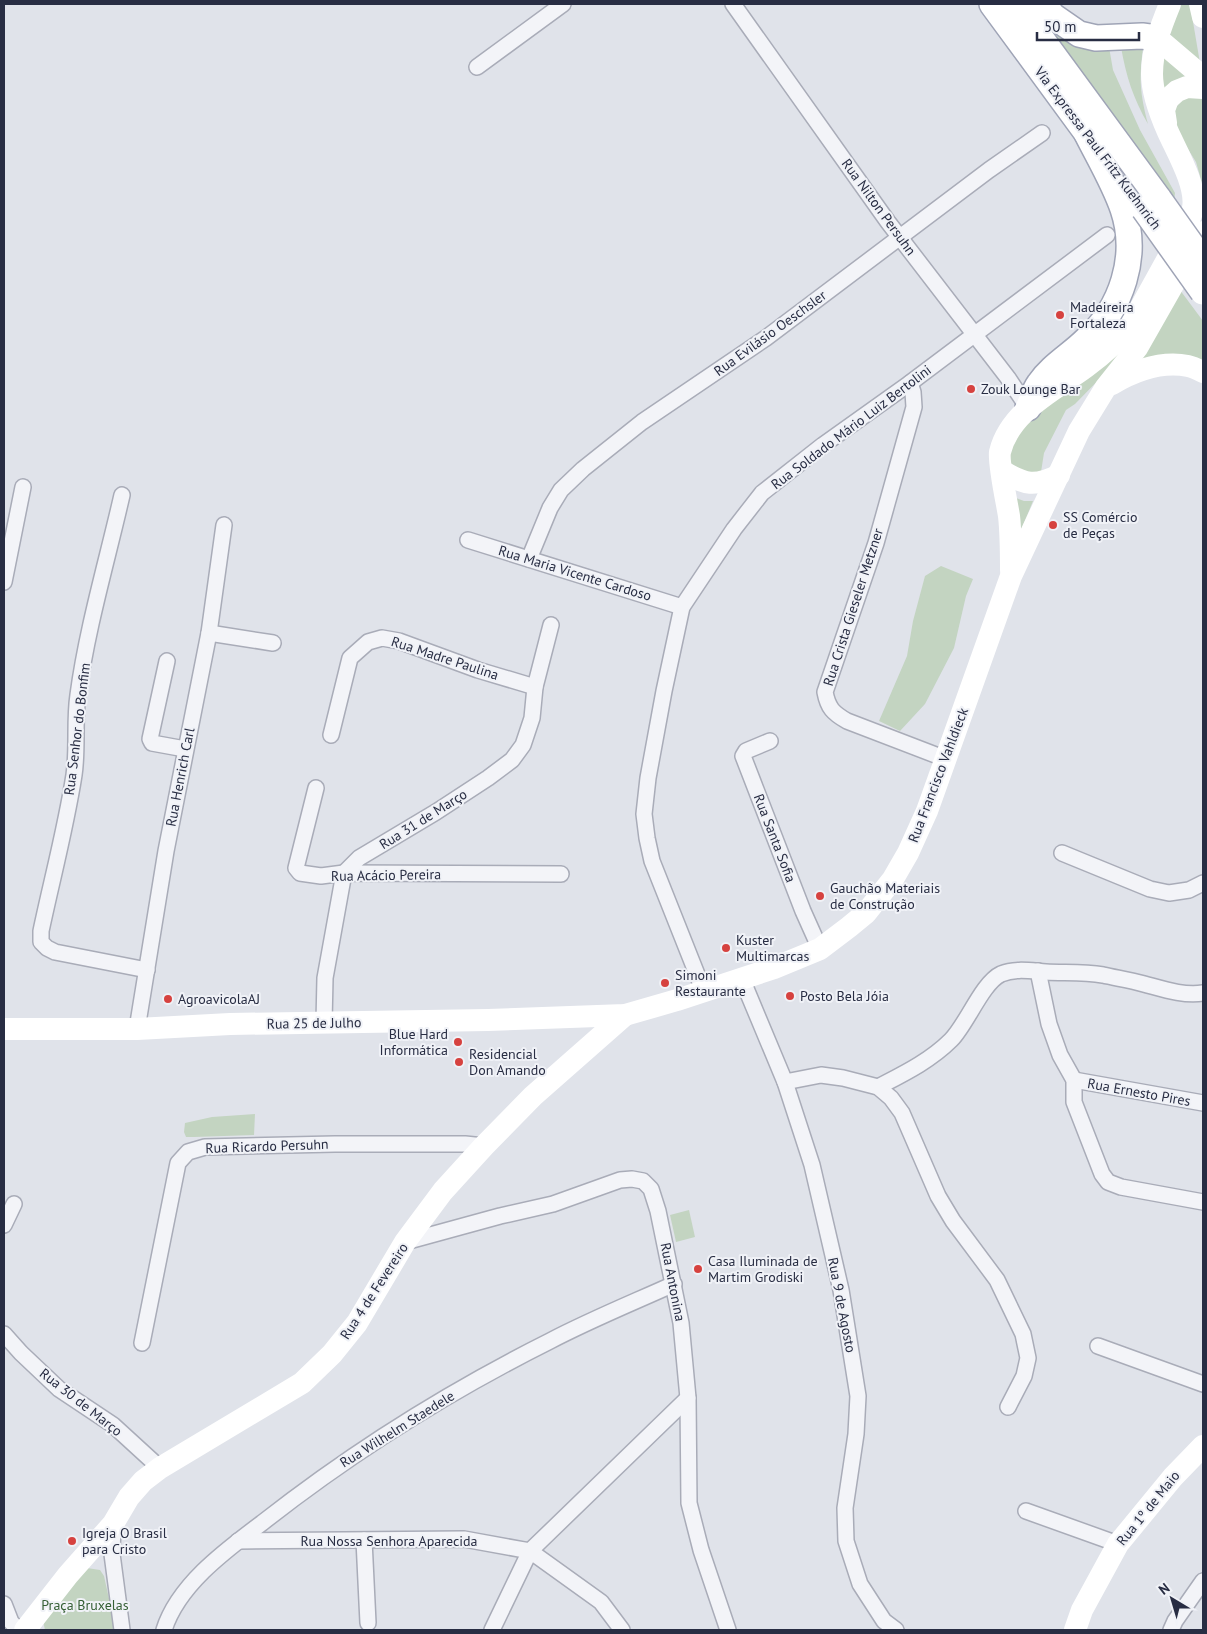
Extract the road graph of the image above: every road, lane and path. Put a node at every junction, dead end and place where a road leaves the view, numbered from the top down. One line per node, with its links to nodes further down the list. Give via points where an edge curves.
1 (563, 4): 10 (street)
2 (733, 4): 18 (street, Rua Nilton Persuhn)
3 (992, 4): 15 (main road, Via Expressa Paul Fritz Kuehnrich)
4 (1016, 4): 16 (main road, Via Expressa Paul Fritz Kuehnrich)
5 (1043, 4): 9 (main road, via 1052,16 1079,34 1096,38)
6 (1170, 4): 9 (main road, Rua Francisco Vahldieck)
7 (1200, 4): 8 (main road)
8 (1203, 17)
9 (1157, 38): 11 (main road); 13 (main road, Rua Francisco Vahldieck, via 1152,73 1155,97)
10 (477, 67)
11 (1203, 77)
12 (1203, 88): 13 (main road, via 1187,87 1168,99 1164,110)
13 (1167, 130): 25 (main road, Rua Francisco Vahldieck, via 1193,193 1194,207 1188,222 1131,325 1120,338)
14 (1042, 133): 18 (street, Rua Evilásio Oeschsler)
15 (1087, 134): 16 (main road, Via Expressa Paul Fritz Kuehnrich); 25 (main road, via 1124,211 1129,232 1126,276 1105,321 1047,373)
16 (1151, 204): 19 (main road, Via Expressa Paul Fritz Kuehnrich, bridge); 20 (main road, Via Expressa Paul Fritz Kuehnrich, bridge)
17 (1107, 235): 21 (street, Rua Soldado Mário Luiz Bertolini)
18 (900, 237): 21 (street, Rua Nilton Persuhn); 32 (street, Rua Evilásio Oeschsler, via 766,338 642,422 583,469 561,490 550,508)
19 (1202, 243): 24 (main road, Rua Francisco Vahldieck, via 1137,348)
20 (1203, 292)
21 (975, 334): 23 (street, Rua Soldado Mário Luiz Bertolini); 25 (street, Rua Nilton Persuhn)
22 (1203, 372): 24 (main road, via 1188,366 1154,367)
23 (910, 383): 35 (street, Rua Soldado Mário Luiz Bertolini, via 822,445 762,493); 44 (street, Rua Crista Gieseler Metzner, via 914,407 876,543 825,692 828,706 847,721)
24 (1106, 388): 27 (main road, Rua Francisco Vahldieck, via 1079,431)
25 (1028, 408): 26 (main road, Rua Francisco Vahldieck, via 1007,436 1000,453)
26 (1002, 471): 27 (main road, via 1027,483 1045,482); 33 (main road, Rua Francisco Vahldieck, via 1010,531)
27 (1059, 475): 33 (main road, Rua Francisco Vahldieck)
28 (22, 487): 34 (street)
29 (122, 495): 51 (street, Rua Senhor do Bonfim, via 78,696 74,775 41,942 55,952)
30 (224, 524): 37 (street, Rua Henrich Carl)
31 (468, 540): 32 (street, Rua Maria Vicente Cardoso)
32 (529, 559): 35 (street, Rua Maria Vicente Cardoso)
33 (1011, 576): 44 (main road, Rua Francisco Vahldieck)
34 (4, 582)
35 (682, 607): 54 (street, Rua Soldado Mário Luiz Bertolini, via 648,778 644,814 652,861)
36 (551, 625): 40 (street, Rua 31 de Março)
37 (209, 633): 38 (street); 43 (street, Rua Henrich Carl)
38 (273, 643)
39 (166, 661): 43 (street, via 150,739 158,745)
40 (535, 687): 41 (street, Rua Madre Paulina, via 478,670 399,640 382,638 368,642 350,658); 47 (street, Rua 31 de Março, via 532,718 524,745 512,760 436,812 359,858)
41 (331, 735)
42 (770, 741): 50 (street, Rua Santa Sofia, via 746,751 743,756)
43 (186, 749): 51 (street, Rua Henrich Carl)
44 (946, 759): 50 (main road, Rua Francisco Vahldieck, via 927,811 893,879 850,928)
45 (316, 788): 47 (street, Rua Acácio Pereira, via 296,868 307,875)
46 (1062, 853): 49 (street, via 1169,894 1190,890)
47 (344, 873): 48 (street, Rua Acácio Pereira); 57 (street, via 325,978)
48 (561, 874)
49 (1203, 883)
50 (820, 949): 53 (main road, Rua Francisco Vahldieck)
51 (147, 970): 59 (street, Rua Henrich Carl)
52 (1038, 971): 55 (street, via 1101,975 1169,991); 60 (street, via 1049,1024 1060,1055); 62 (street, via 1014,970 999,975 987,987 952,1039 938,1052)
53 (742, 979): 54 (main road, Rua Francisco Vahldieck); 61 (street, Rua 9 de Agosto)
54 (704, 992): 56 (main road, Rua Francisco Vahldieck)
55 (1203, 993)
56 (625, 1016): 57 (main road, Rua 25 de Julho); 64 (main road, Rua 4 de Fevereiro, via 533,1096)
57 (324, 1023): 59 (main road, Rua 25 de Julho)
58 (4, 1029): 59 (main road, Rua 25 de Julho)
59 (137, 1029)
60 (1074, 1080): 63 (street, Rua Ernesto Pires); 65 (street, via 1074,1102 1097,1165 1108,1182)
61 (785, 1082): 62 (street, via 821,1075); 94 (street, Rua 9 de Agosto, via 814,1175 841,1290 856,1387 856,1434 845,1508 846,1541 860,1584 884,1621)
62 (878, 1088): 75 (street, via 902,1113 938,1196 997,1280 1023,1334 1028,1358 1024,1376)
63 (1203, 1103)
64 (484, 1146): 68 (main road, Rua 4 de Fevereiro, via 444,1190); 71 (street, Rua Ricardo Persuhn, via 335,1144 204,1147 188,1152 178,1164)
65 (1203, 1202)
66 (14, 1204): 67 (street)
67 (4, 1225)
68 (405, 1242): 69 (street, Rua Antonina, via 554,1204 620,1180 632,1179 643,1181 655,1197); 77 (main road, Rua 4 de Fevereiro, via 357,1323 332,1354 302,1383)
69 (674, 1284): 74 (street, Rua Antonina); 81 (street, Rua Wilhelm Staedele, via 550,1340 438,1402 342,1462)
70 (4, 1334): 77 (street, Rua 30 de Março, via 59,1389 113,1425)
71 (142, 1343)
72 (1098, 1346): 73 (street)
73 (1203, 1384)
74 (688, 1398): 83 (street); 93 (street, Rua Antonina, via 689,1503)
75 (1008, 1408)
76 (1203, 1446): 82 (main road, Rua 1º de Maio)
77 (160, 1468): 79 (main road, Rua 4 de Fevereiro, via 129,1497)
78 (1026, 1511): 82 (street)
79 (113, 1524): 88 (main road); 89 (street, Rua 4 de Fevereiro, via 112,1554)
80 (364, 1540): 81 (street, Rua Nossa Senhora Aparecida); 83 (street, Rua Nossa Senhora Aparecida, via 464,1539); 86 (street)
81 (238, 1541): 90 (street, Rua Wilhelm Staedele, via 199,1574 178,1602)
82 (1118, 1544): 95 (main road, Rua 1º de Maio, via 1082,1610)
83 (530, 1551): 91 (street); 92 (street, via 601,1602)
84 (1203, 1581): 96 (street)
85 (4, 1604): 87 (street, via 11,1622)
86 (368, 1623)
87 (20, 1630)
88 (25, 1630)
89 (122, 1630)
90 (164, 1630)
91 (492, 1630)
92 (622, 1630)
93 (728, 1630)
94 (896, 1630)
95 (1075, 1630)
96 (1171, 1630)

